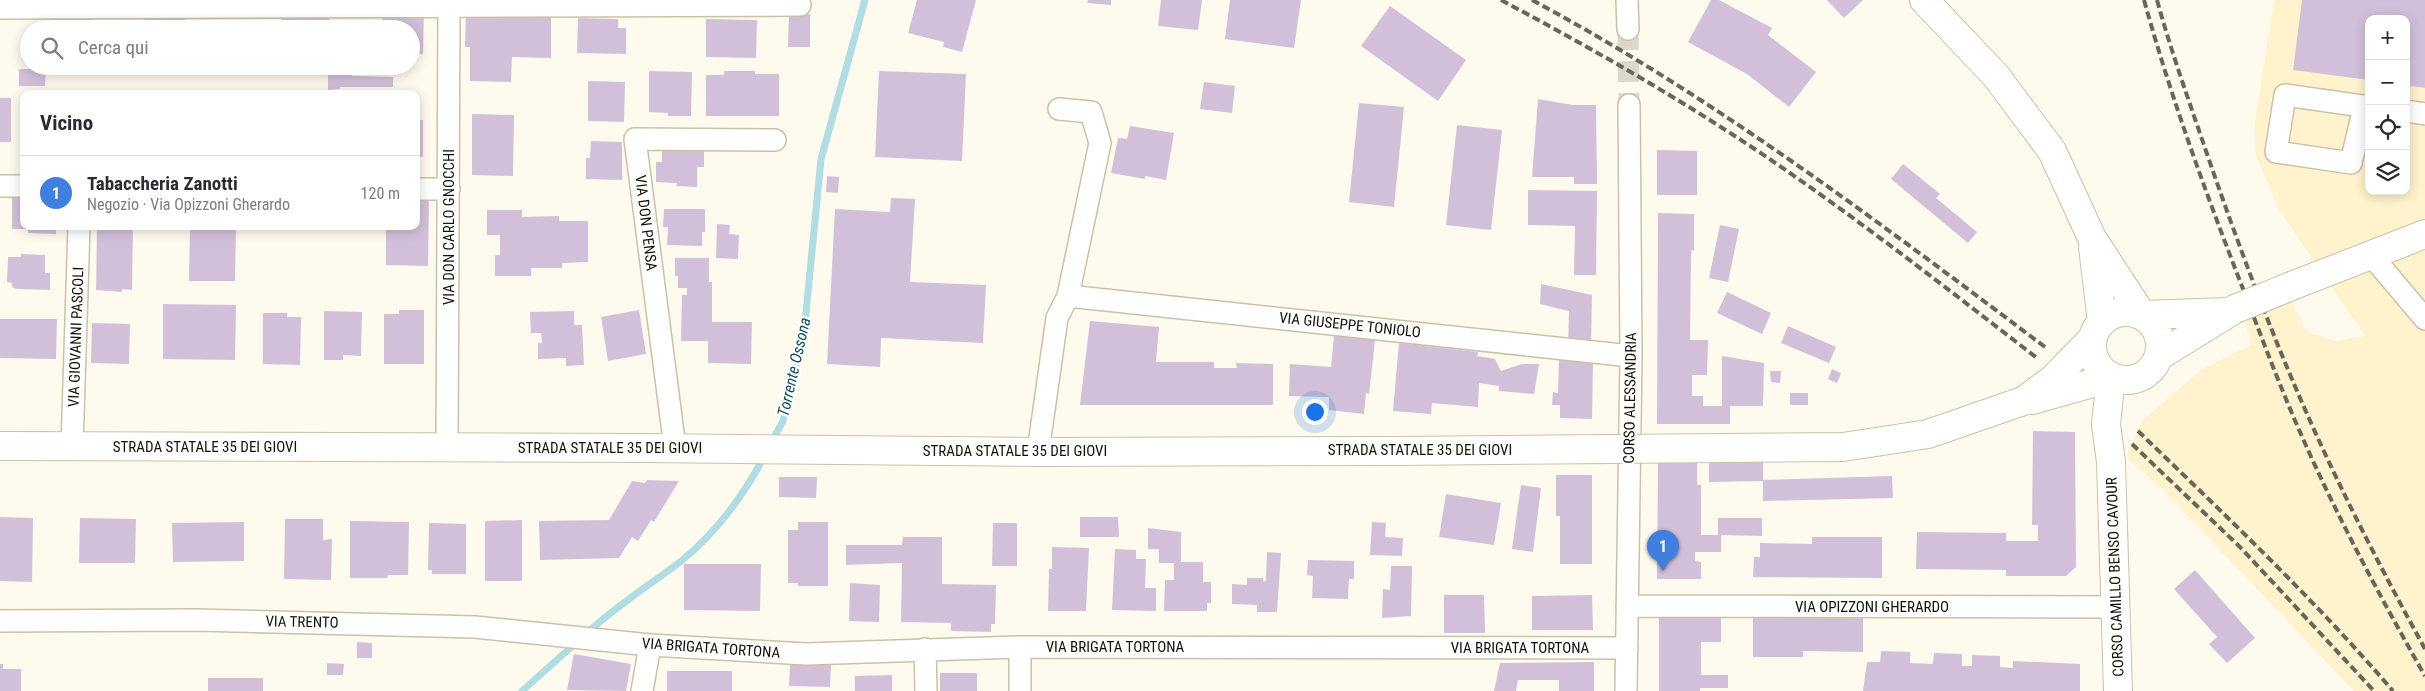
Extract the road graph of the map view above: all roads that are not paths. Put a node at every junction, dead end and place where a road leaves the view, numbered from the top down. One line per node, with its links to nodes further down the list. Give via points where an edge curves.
1 (1627, 0): 8 (street)
2 (1924, 0): 21 (main road, via 1996,76 2052,151)
3 (637, 3): 4 (street); 6 (street)
4 (738, 3): 5 (street)
5 (800, 5)
6 (449, 6): 7 (street); 18 (street, VIA DON CARLO GNOCCHI)
7 (0, 8)
8 (1628, 29)
9 (1629, 105): 28 (street, CORSO ALESSANDRIA)
10 (2366, 107): 10 (street, via 2285,94 2276,152 2351,163)
11 (1059, 108): 23 (street, via 1091,112 1100,143)
12 (2410, 112): 13 (street)
13 (2425, 114)
14 (776, 140): 35 (street, VIA DON PENSA, via 635,139)
15 (0, 186): 16 (street)
16 (20, 186)
17 (420, 189): 18 (street)
18 (449, 189): 34 (street, VIA DON CARLO GNOCCHI)
19 (79, 230): 33 (street, VIA GIOVANNI PASCOLI)
20 (2425, 234): 22 (main road)
21 (2092, 238): 25 (main road); 27 (main road, via 2098,278)
22 (2371, 255): 24 (main road, bridge); 26 (street)
23 (1068, 296): 28 (street, VIA GIUSEPPE TONIOLO); 36 (street, via 1057,318)
24 (2231, 311): 25 (main road); 29 (main road)
25 (2142, 315): 27 (main road, via 2130,311 2108,316); 29 (main road, via 2158,332)
26 (2425, 318)
27 (2097, 330): 30 (main road, via 2092,348 2095,361); 31 (main road, STRADA STATALE 35 DEI GIOVI, via 2052,380)
28 (1631, 356): 37 (street, CORSO ALESSANDRIA)
29 (2159, 356): 30 (main road, via 2152,368)
30 (2119, 377): 31 (main road, STRADA STATALE 35 DEI GIOVI); 38 (main road, CORSO CAMILLO BENSO CAVOUR, via 2122,407 2111,462)
31 (2023, 402): 36 (main road, STRADA STATALE 35 DEI GIOVI, bridge, via 1928,434 1843,447)
32 (0, 446): 33 (main road, STRADA STATALE 35 DEI GIOVI)
33 (72, 447): 34 (main road, STRADA STATALE 35 DEI GIOVI)
34 (446, 448): 35 (main road, STRADA STATALE 35 DEI GIOVI)
35 (675, 448): 36 (main road, STRADA STATALE 35 DEI GIOVI)
36 (1038, 452)
37 (1627, 606): 38 (street, VIA OPIZZONI GHERARDO); 43 (street, CORSO ALESSANDRIA)
38 (2117, 607): 49 (main road, CORSO CAMILLO BENSO CAVOUR)
39 (0, 621): 40 (street, VIA TRENTO, via 314,622 475,627)
40 (604, 639): 41 (street, VIA BRIGATA TORTONA)
41 (650, 645): 44 (street, VIA BRIGATA TORTONA, via 806,654); 45 (street)
42 (1020, 647): 43 (street, VIA BRIGATA TORTONA); 44 (street, VIA BRIGATA TORTONA); 47 (street)
43 (1627, 648): 48 (street, CORSO ALESSANDRIA)
44 (926, 649): 46 (street)
45 (642, 691)
46 (926, 691)
47 (1020, 691)
48 (1626, 691)
49 (2118, 691)

